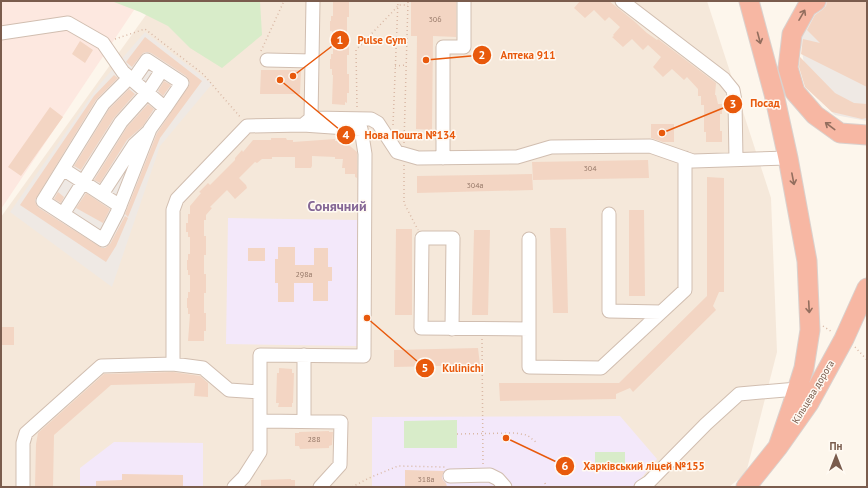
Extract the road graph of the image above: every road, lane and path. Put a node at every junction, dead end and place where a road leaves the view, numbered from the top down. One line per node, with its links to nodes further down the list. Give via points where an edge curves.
1 (284, 1): 12 (path, via 261,50)
2 (313, 1): 13 (street)
3 (398, 1): 14 (path)
4 (408, 1): 9 (path)
5 (464, 1): 27 (street, via 464,47 443,47)
6 (622, 1): 30 (street, via 724,79 733,90)
7 (749, 1): 29 (highway, one-way to 29)
8 (816, 1): 24 (highway, one-way to 8, via 840,133 815,115 795,92 788,68 792,34 807,7)
9 (408, 5): 15 (path); 20 (path, via 399,5 356,50)
10 (1, 33): 11 (street, via 68,23)
11 (103, 43): 17 (street, via 123,72); 22 (path, via 145,29 203,74)
12 (264, 58): 13 (street)
13 (312, 61): 21 (street)
14 (396, 66): 15 (path); 25 (path)
15 (407, 66): 26 (path)
16 (162, 70): 17 (street, via 148,60); 18 (street); 19 (street, via 182,83)
17 (131, 79): 18 (street); 31 (street, via 103,104)
18 (147, 92): 19 (street); 32 (street, via 121,122)
19 (165, 108): 23 (street)
20 (357, 109)
21 (307, 122): 22 (street); 25 (street, via 371,119 378,123); 45 (street, via 361,129 365,154 364,356)
22 (247, 126): 47 (street, via 177,198 173,210)
23 (150, 129): 33 (street, via 134,145); 34 (street)
24 (867, 135)
25 (392, 145): 26 (street, via 397,152)
26 (404, 154): 27 (street, via 418,158); 37 (path, via 404,203)
27 (443, 158): 28 (street, via 516,157 551,147 650,146)
28 (685, 158): 30 (street, via 693,161); 40 (street, via 685,290)
29 (788, 158): 30 (street); 48 (highway, one-way to 48, via 807,261 810,320 804,368)
30 (736, 160)
31 (63, 169): 32 (street); 35 (street, via 43,201)
32 (83, 181): 33 (street); 35 (street)
33 (102, 194): 34 (street)
34 (120, 206): 35 (street, via 103,240)
35 (63, 214)
36 (609, 214): 40 (street, via 609,311)
37 (422, 238): 41 (street, via 421,328); 41 (street, via 453,238)
38 (529, 239): 43 (street)
39 (867, 288): 54 (highway, Кільцева дорога, via 844,339 809,403)
40 (661, 312): 43 (street, via 601,368 529,367)
41 (452, 329): 42 (street)
42 (482, 329): 43 (street); 56 (path)
43 (529, 329)
44 (853, 345): 46 (path)
45 (304, 355): 49 (street, via 260,355); 51 (street)
46 (867, 360)
47 (173, 364): 49 (street, via 203,368 229,390); 58 (street, via 101,366 26,433 23,442)
48 (798, 389): 54 (highway); 64 (street, via 739,394)
49 (260, 392): 50 (street)
50 (260, 421): 51 (street); 59 (street, via 260,452 244,477)
51 (304, 422): 60 (street, via 342,422 340,465)
52 (457, 434): 53 (path, via 515,433 527,435)
53 (537, 443)
54 (778, 447): 65 (highway, Кільцева дорога)
55 (450, 476): 56 (street); 61 (path, via 448,467 398,466)
56 (483, 476): 62 (street, via 490,475)
57 (545, 483): 63 (path)
58 (23, 487)
59 (234, 487)
60 (320, 487)
61 (352, 487)
62 (505, 487)
63 (546, 487)
64 (641, 487)
65 (746, 487)

